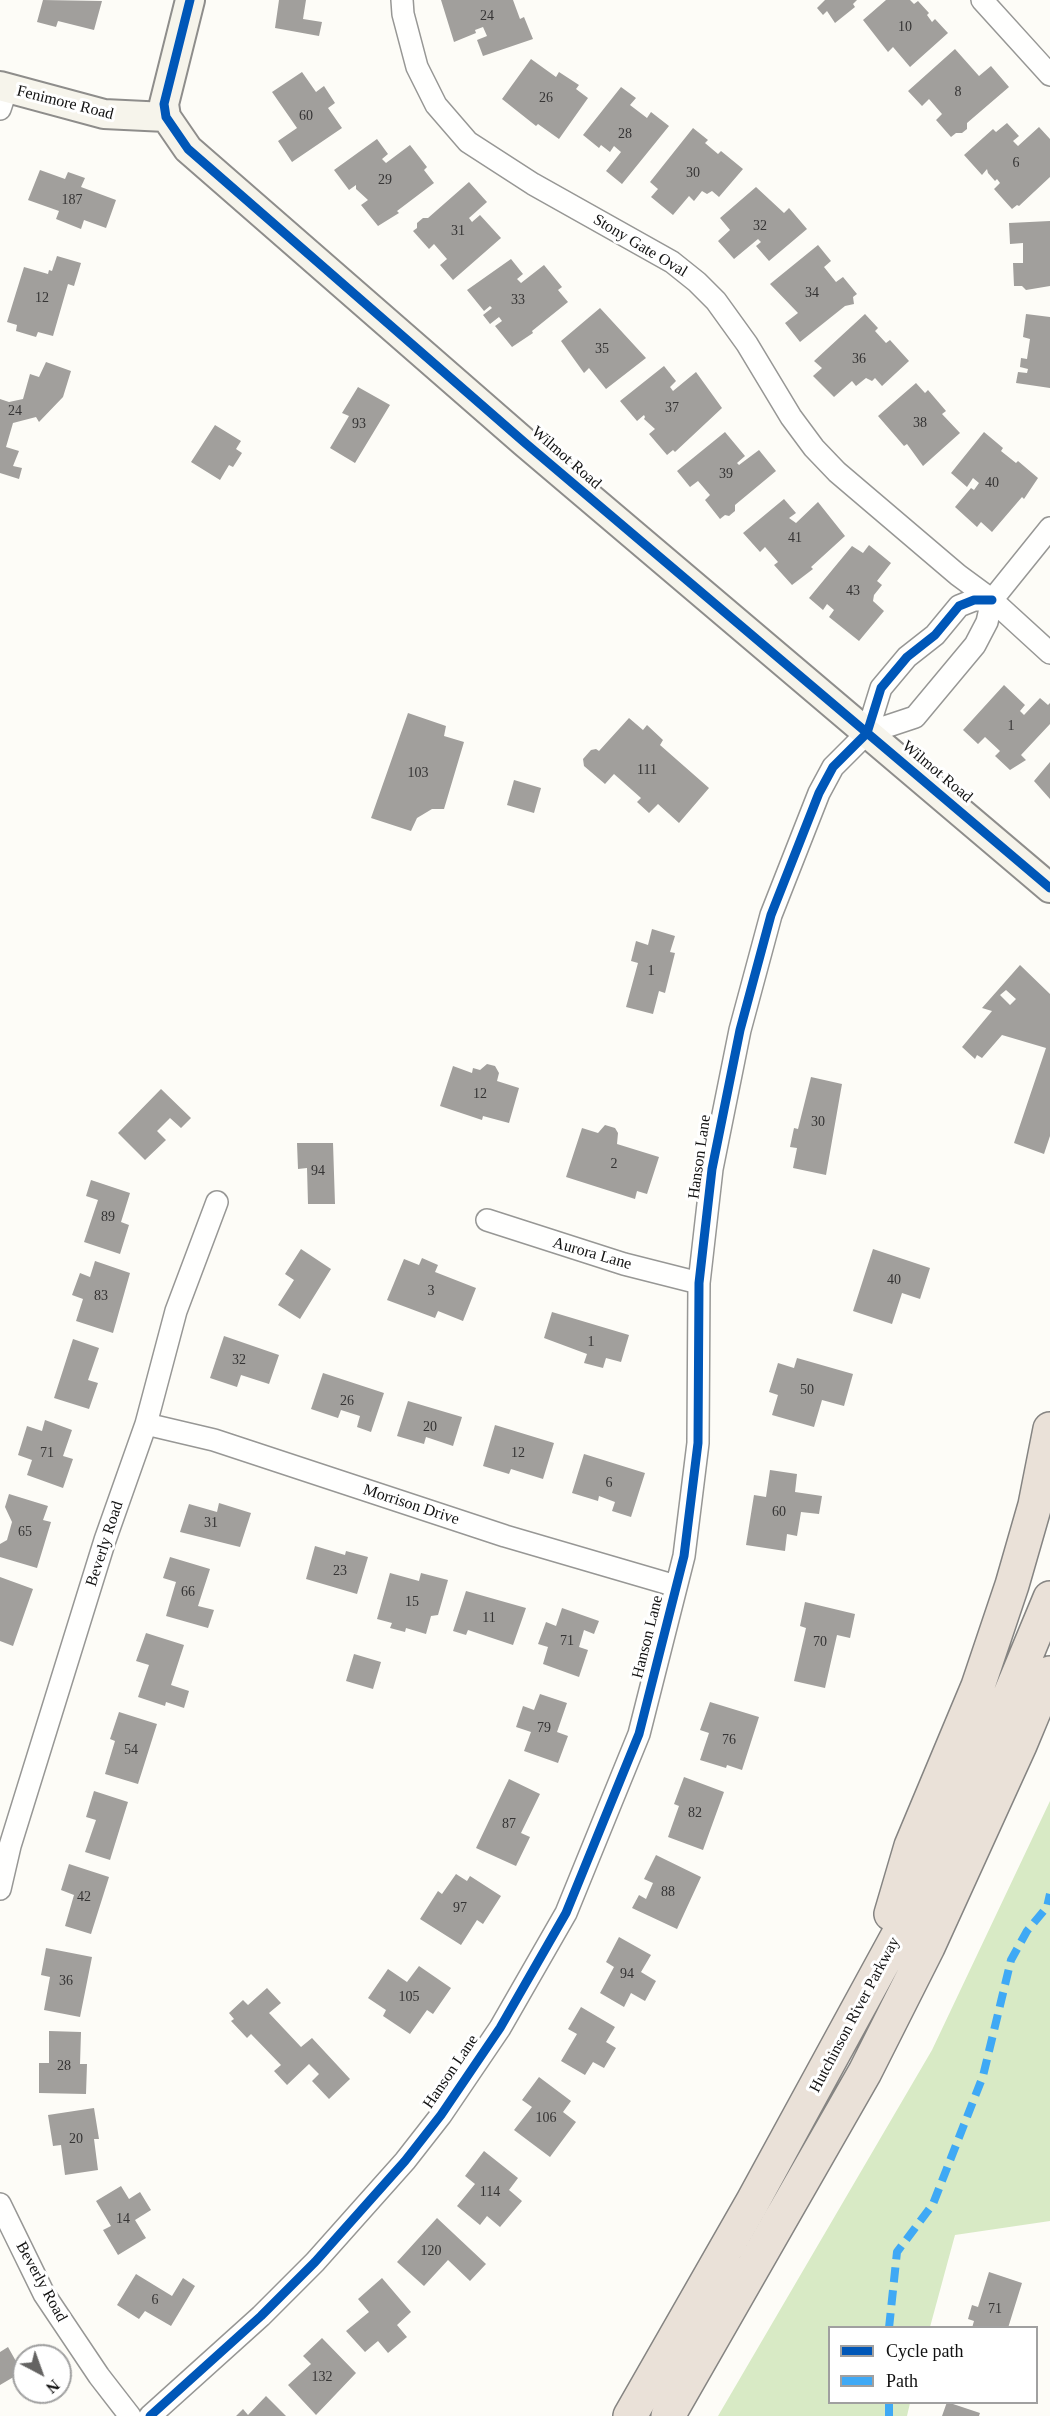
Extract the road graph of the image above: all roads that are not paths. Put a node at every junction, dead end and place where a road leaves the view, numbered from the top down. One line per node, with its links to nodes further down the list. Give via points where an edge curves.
1 (190, 0): 6 (street, via 165,93)
2 (402, 0): 8 (street, Stony Gate Oval, via 417,67 436,105 468,142 524,180 664,257 697,282 747,344 814,448 837,472)
3 (982, 0): 4 (street)
4 (1050, 75)
5 (2, 95): 6 (street, Fenimore Road, via 113,116)
6 (166, 117): 10 (street, Wilmot Road, via 199,160)
7 (1050, 528): 8 (street)
8 (992, 600): 9 (street, Stony Gate Oval); 10 (street, via 987,622 975,645 915,717); 10 (street, via 974,600 959,606 908,657 881,688)
9 (1050, 653)
10 (867, 733): 11 (street, Wilmot Road); 14 (street, Hanson Lane, via 833,767 819,793 771,915 718,1127)
11 (1050, 888)
12 (217, 1202): 15 (street, Beverly Road, via 176,1311)
13 (487, 1220): 14 (street, Aurora Lane, via 606,1259)
14 (699, 1283): 17 (street, Hanson Lane, via 698,1443 689,1523)
15 (146, 1424): 17 (street, Morrison Drive, via 214,1440 515,1539); 22 (street, Beverly Road, via 102,1551)
16 (1050, 1429): 23 (highway, via 1035,1505 1012,1585 978,1686 911,1846)
17 (676, 1586): 26 (street, Hanson Lane, via 639,1734 607,1817 566,1912 500,2028 441,2115 367,2206 261,2316)
18 (1050, 1598): 23 (highway, Hutchinson River Parkway, via 940,1850)
19 (1050, 1673): 21 (highway, Hutchinson River Parkway)
20 (1050, 1719): 21 (highway)
21 (986, 1820): 28 (highway, Hutchinson River Parkway, via 865,2072)
22 (0, 1889)
23 (872, 1980): 27 (highway, Hutchinson River Parkway)
24 (0, 2204): 25 (street, Beverly Road, via 44,2294)
25 (130, 2416)
26 (150, 2416)
27 (630, 2416)
28 (668, 2416)

